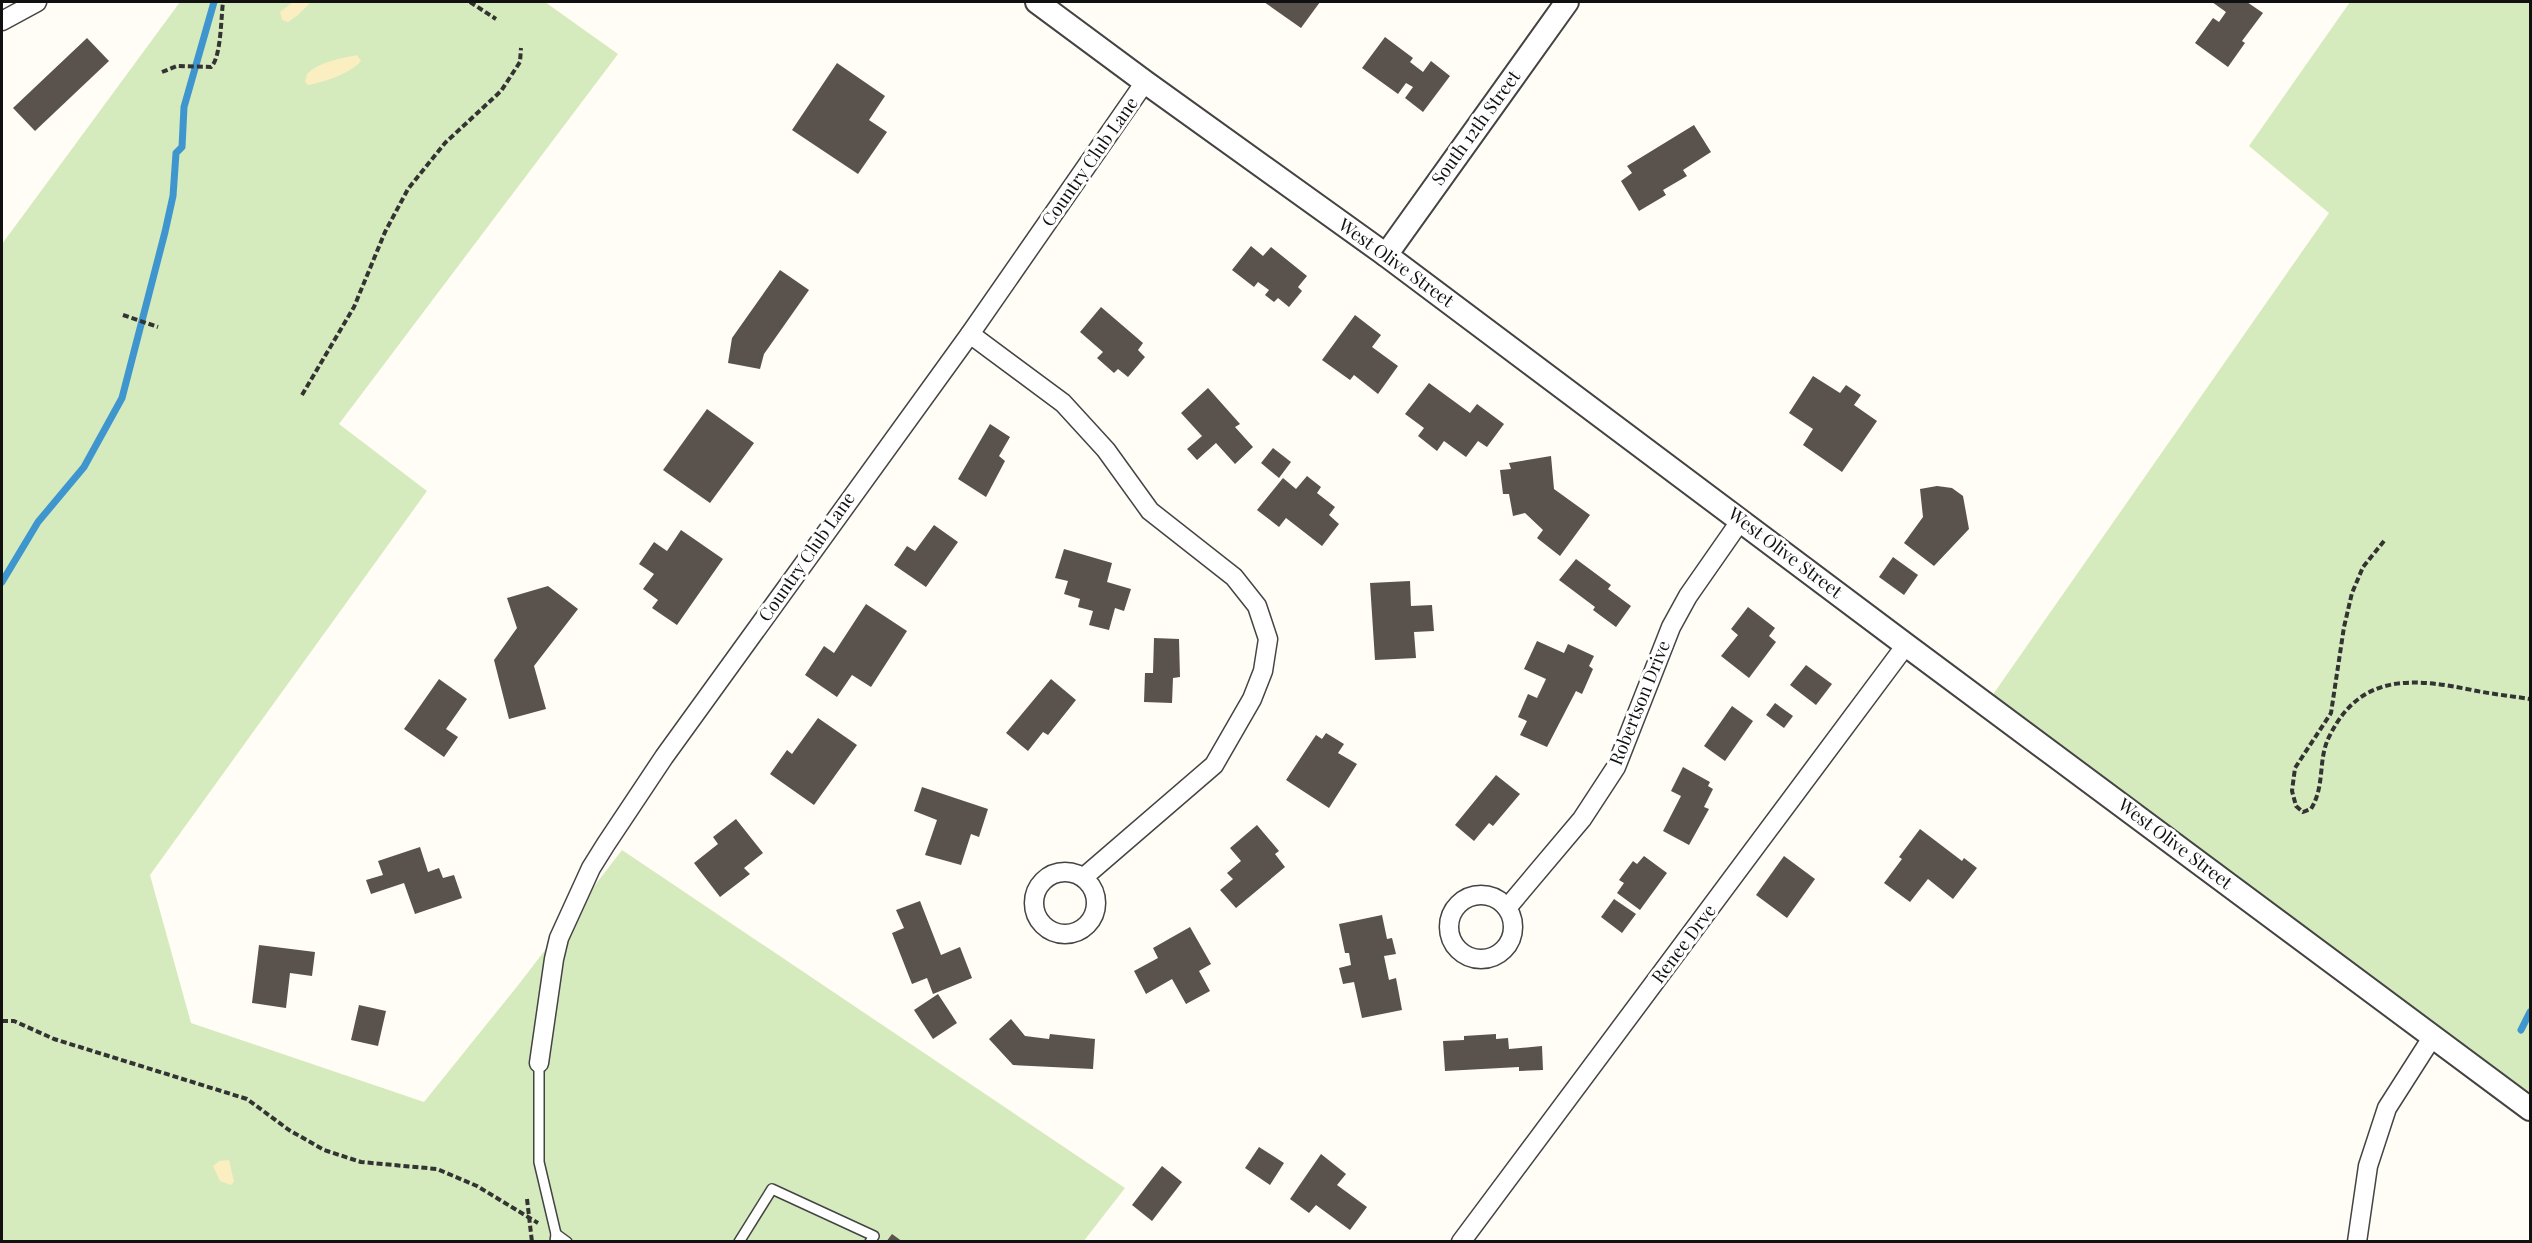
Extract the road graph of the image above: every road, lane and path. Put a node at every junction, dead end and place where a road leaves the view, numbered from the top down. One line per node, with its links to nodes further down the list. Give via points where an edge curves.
1 (37, 2): 7 (street)
2 (223, 2): 9 (path, via 216,63 211,67 177,66)
3 (470, 2): 6 (path)
4 (1037, 2): 10 (street, West Olive Street)
5 (1567, 2): 11 (street, South 12th Street)
6 (496, 19)
7 (2, 21)
8 (521, 48): 15 (path, via 520,62 501,91 445,143 408,189 385,232 354,307)
9 (162, 72)
10 (1145, 82): 11 (street, West Olive Street); 14 (street, Country Club Lane)
11 (1386, 255): 16 (street, West Olive Street)
12 (125, 316): 13 (path)
13 (158, 327)
14 (970, 334): 20 (street, via 1063,403 1106,450 1150,511 1234,577 1257,606 1268,639 1263,671 1252,699 1214,765); 24 (street, Country Club Lane, via 664,757 591,868 559,938)
15 (302, 395)
16 (1741, 520): 18 (street, West Olive Street); 21 (street, Robertson Drive, via 1671,627 1616,767 1582,819)
17 (2384, 541): 19 (path, via 2363,567 2352,593 2331,714 2295,768 2292,791 2296,806 2302,812 2311,809 2318,798 2329,736 2359,696 2388,684 2416,681)
18 (1906, 645): 23 (street, West Olive Street); 33 (street, Renee Drve)
19 (2530, 699)
20 (1084, 877)
21 (1507, 908)
22 (2, 1021): 27 (path, via 14,1021 54,1040 248,1099 324,1150 361,1162 437,1169 477,1186)
23 (2433, 1036): 25 (street, West Olive Street); 34 (street, via 2388,1108 2368,1166)
24 (539, 1064): 28 (lane, via 539,1162)
25 (2530, 1109)
26 (527, 1199): 27 (path)
27 (530, 1219): 28 (path); 29 (path)
28 (555, 1238): 30 (lane)
29 (532, 1242)
30 (567, 1242)
31 (739, 1242): 32 (lane, via 772,1189 874,1236)
32 (870, 1242)
33 (1461, 1242)
34 (2357, 1242)

